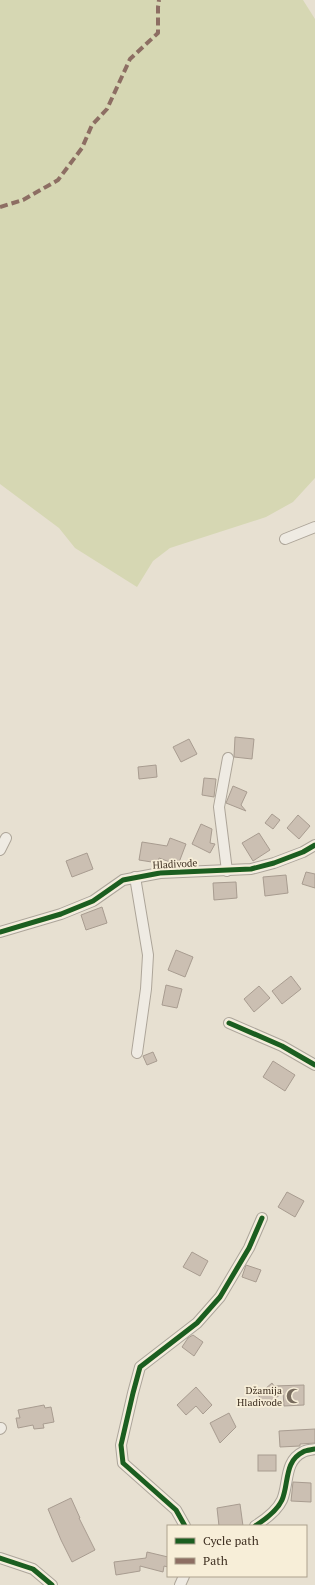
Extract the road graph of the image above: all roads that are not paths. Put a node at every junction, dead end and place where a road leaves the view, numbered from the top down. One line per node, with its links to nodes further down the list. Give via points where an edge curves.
1 (315, 527): 2 (street)
2 (286, 539)
3 (228, 758): 7 (street, via 219,807)
4 (6, 838): 6 (street)
5 (314, 847): 7 (street, Hladivode, via 274,863 251,869)
6 (0, 850)
7 (227, 871): 8 (street, Hladivode, via 160,873)
8 (135, 877): 9 (street, Hladivode, via 123,880 93,901 61,914); 11 (street, via 148,955)
9 (0, 932)
10 (229, 1022): 12 (street, via 282,1046)
11 (138, 1052)
12 (315, 1065)
13 (262, 1218): 15 (street, via 249,1248 220,1297 197,1323 140,1367 133,1393 121,1445 123,1463 176,1510)
14 (315, 1449): 16 (street, via 302,1452 291,1462 282,1499 276,1510)
15 (184, 1525)
16 (257, 1525)
17 (0, 1558): 18 (street, via 33,1569)
18 (52, 1585)

